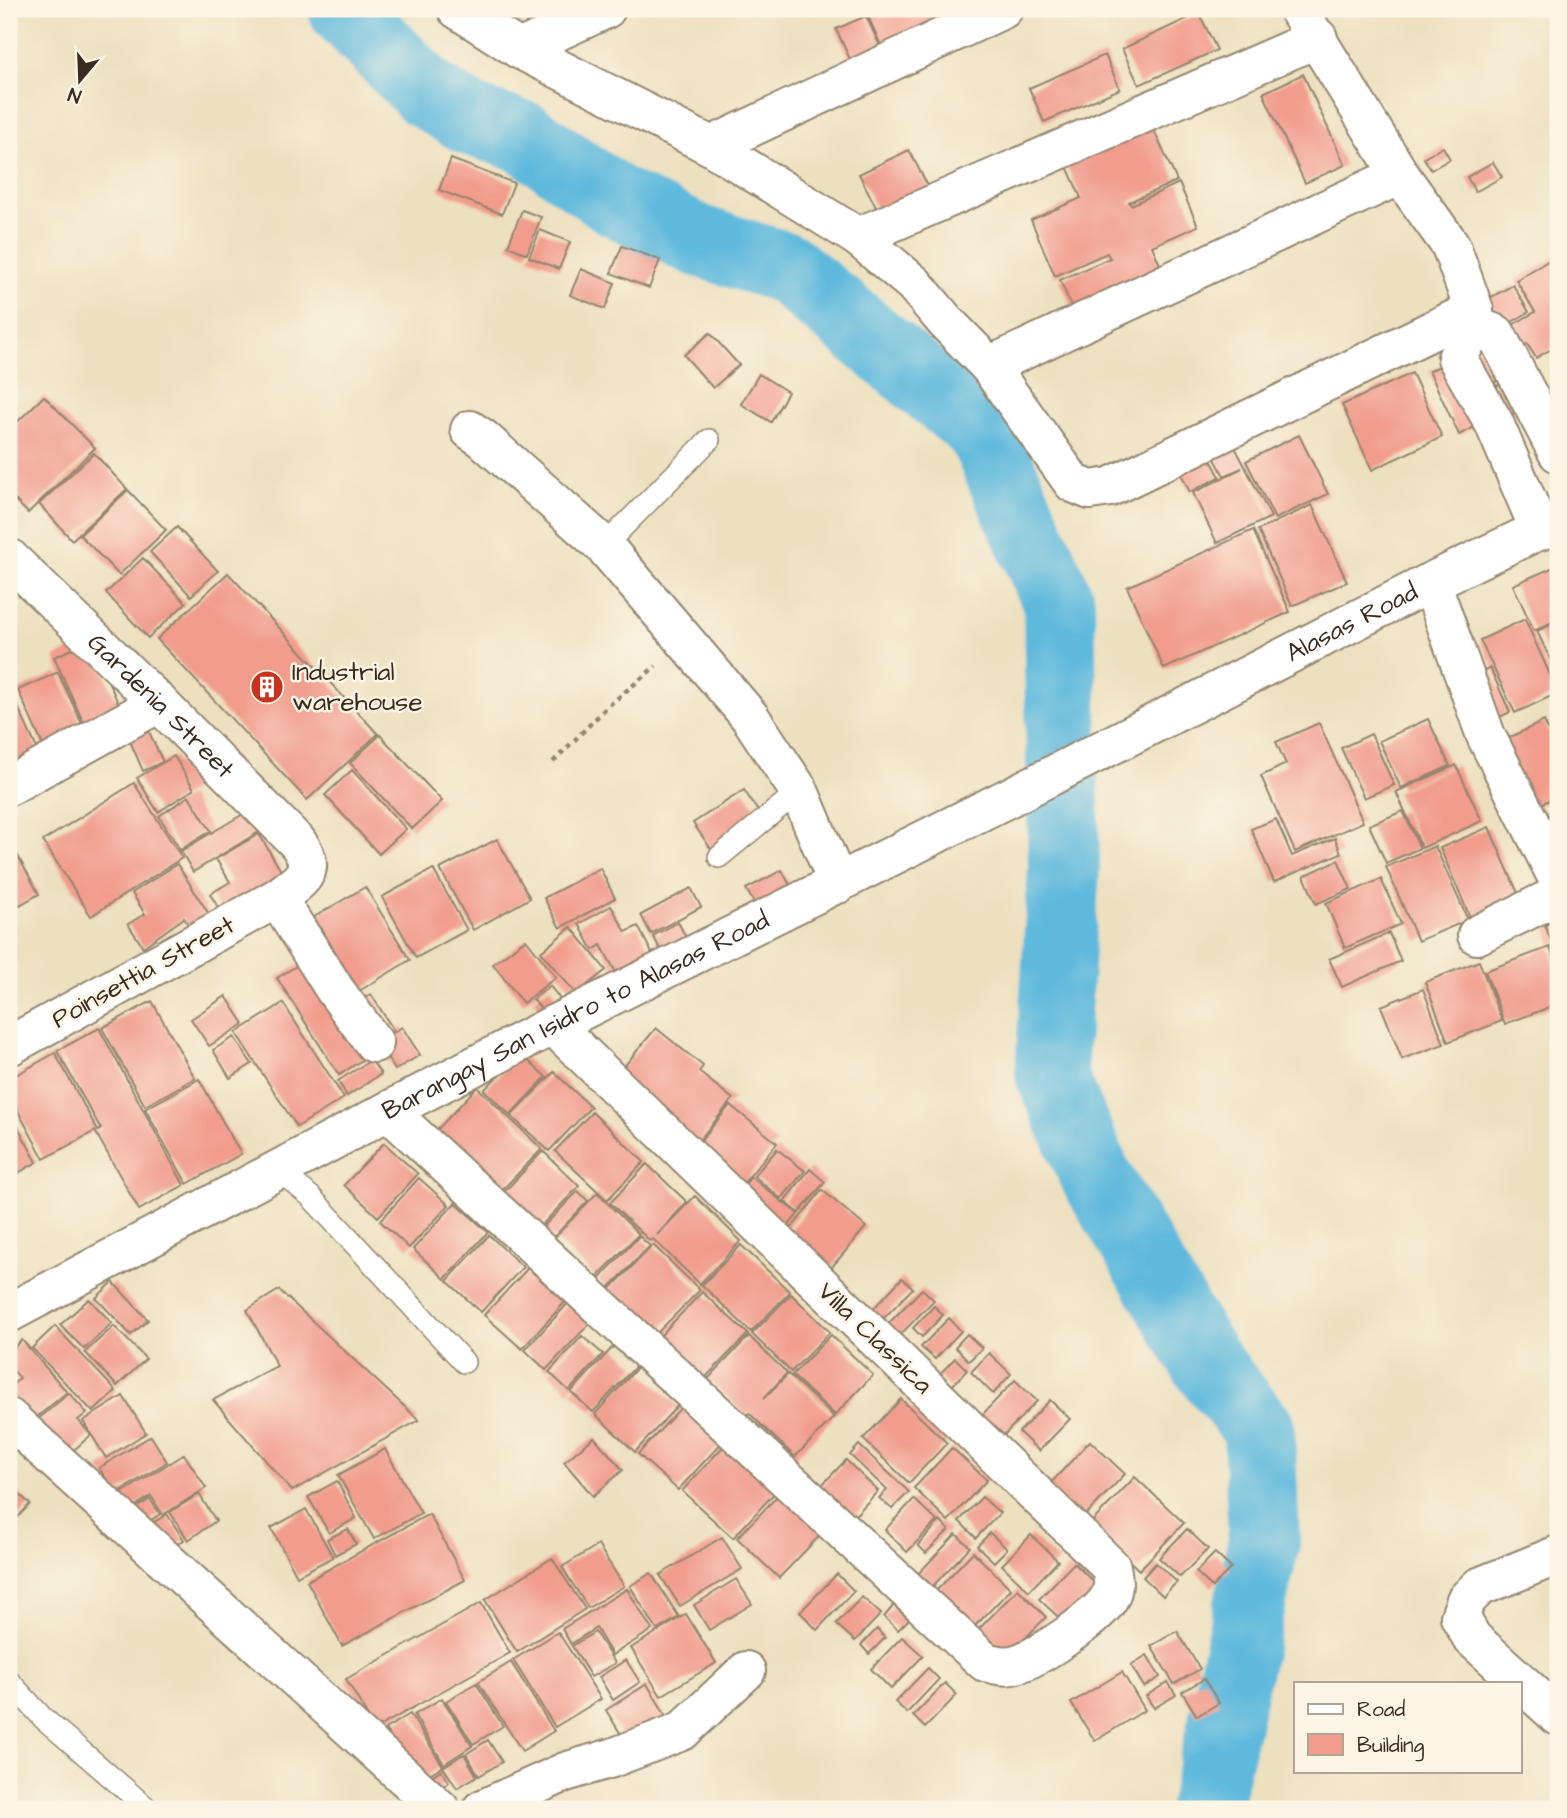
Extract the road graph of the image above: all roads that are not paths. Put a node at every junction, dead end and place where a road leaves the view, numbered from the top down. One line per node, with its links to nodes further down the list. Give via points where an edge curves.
1 (457, 9): 5 (street)
2 (606, 9): 5 (street)
3 (1003, 9): 6 (street)
4 (1308, 23): 7 (street); 8 (street)
5 (519, 49): 6 (street)
6 (711, 146): 8 (street)
7 (1400, 175): 9 (street, via 1451,246); 10 (street)
8 (858, 237): 10 (street, via 914,284)
9 (1474, 318): 10 (street, via 1110,487 1090,490 1073,483); 13 (street, via 1496,334); 14 (street, via 1457,358)
10 (989, 366)
11 (470, 430): 15 (street)
12 (709, 440): 15 (lane)
13 (1558, 453)
14 (1549, 526): 17 (street, Alasas Road)
15 (604, 546): 21 (street, via 750,717)
16 (9, 558): 18 (street, Gardenia Street)
17 (1431, 582): 19 (street, Alasas Road); 24 (street, via 1486,736)
18 (159, 703): 20 (street); 23 (street, Gardenia Street, via 297,842)
19 (1146, 727): 25 (street, Barangay San Isidro to Alasas Road)
20 (9, 786)
21 (799, 791): 22 (lane); 25 (street)
22 (719, 857)
23 (308, 859): 27 (street, Poinsettia Street, via 301,880)
24 (1558, 879)
25 (838, 884): 29 (street, Barangay San Isidro to Alasas Road)
26 (1558, 895): 28 (street)
27 (277, 898): 30 (street); 31 (street, Poinsettia Street)
28 (1477, 935)
29 (553, 1025): 32 (street, Barangay San Isidro to Alasas Road); 32 (street, Villa Classica, via 1111,1567 1111,1597 1099,1613 1014,1665 985,1662)
30 (374, 1043)
31 (9, 1046)
32 (388, 1111): 33 (street, Barangay San Isidro to Alasas Road)
33 (277, 1169): 34 (street, Barangay San Isidro to Alasas Road); 35 (lane, via 310,1196)
34 (9, 1313)
35 (464, 1362)
36 (9, 1418): 44 (street)
37 (1558, 1555): 40 (street, via 1479,1587 1466,1600 1460,1617 1472,1638)
38 (746, 1671): 45 (street, via 682,1731 565,1772)
39 (9, 1681): 43 (lane, via 43,1718)
40 (1521, 1682)
41 (1522, 1683): 42 (street)
42 (1558, 1716)
43 (148, 1809)
44 (440, 1809)
45 (483, 1809)

